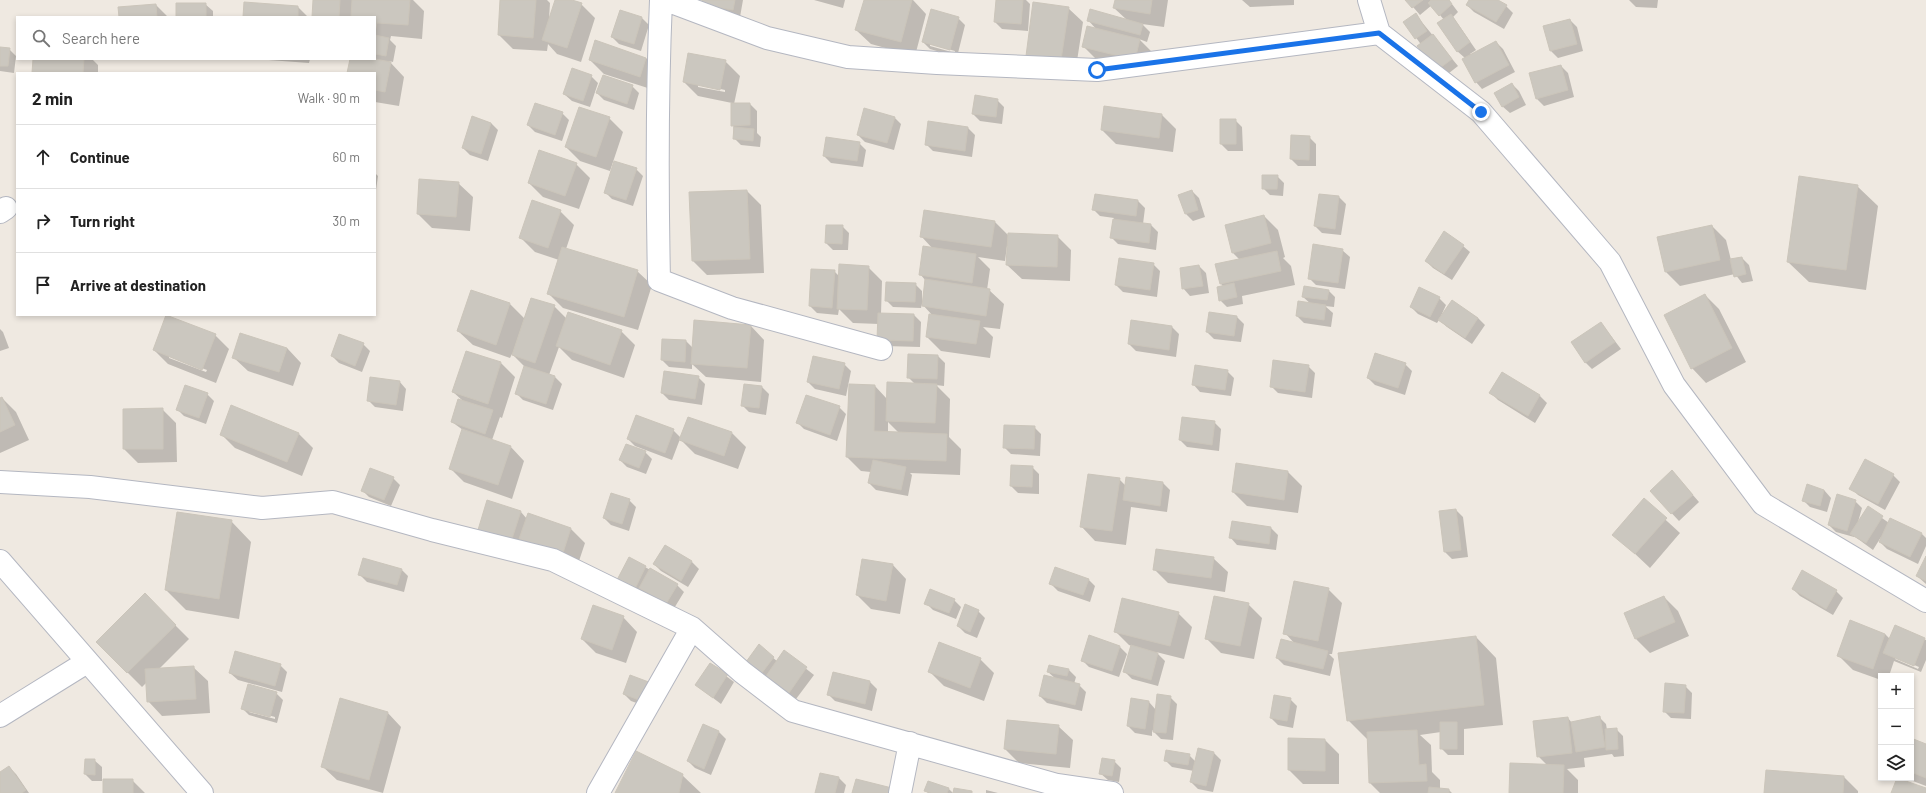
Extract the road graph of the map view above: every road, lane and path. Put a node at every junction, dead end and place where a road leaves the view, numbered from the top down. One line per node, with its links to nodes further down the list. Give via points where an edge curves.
1 (661, 0): 5 (street, via 657,85 660,280 732,308)
2 (666, 0): 4 (street, via 767,38 841,55 938,63 1097,70)
3 (1369, 0): 4 (street)
4 (1379, 33): 8 (street, via 1481,112 1610,262 1674,385 1763,504)
5 (881, 349)
6 (0, 482): 9 (street, via 90,487 262,508 333,502 553,560)
7 (0, 561): 10 (street)
8 (1926, 601)
9 (692, 628): 12 (street, via 742,672 793,711); 14 (street)
10 (87, 662): 11 (street); 13 (street)
11 (0, 716)
12 (910, 743): 15 (street); 16 (street, via 1057,785)
13 (202, 793)
14 (598, 793)
15 (900, 793)
16 (1112, 793)

